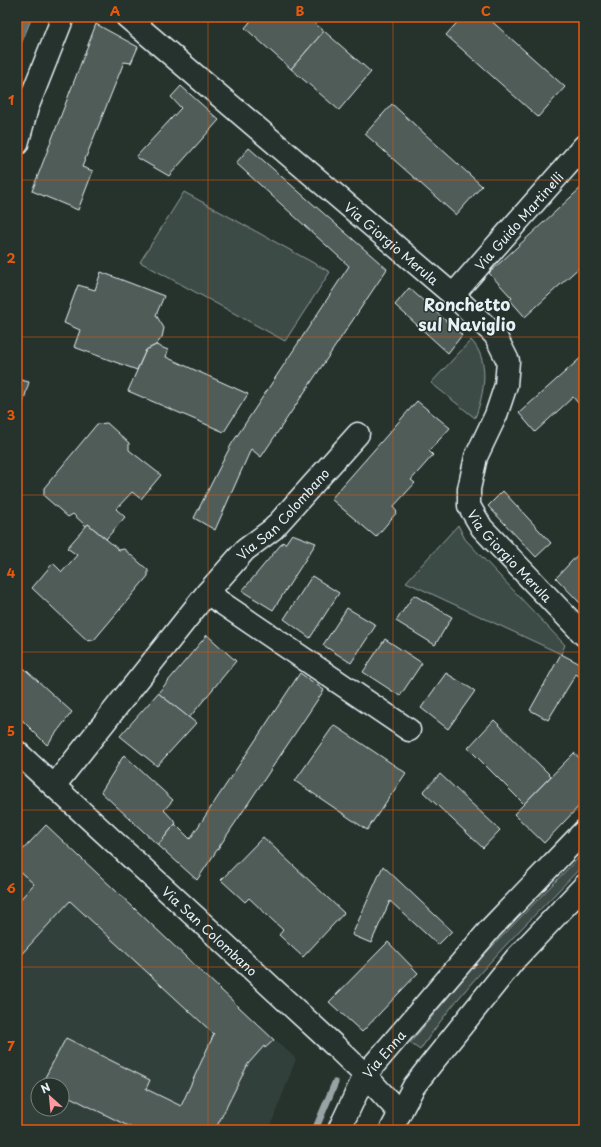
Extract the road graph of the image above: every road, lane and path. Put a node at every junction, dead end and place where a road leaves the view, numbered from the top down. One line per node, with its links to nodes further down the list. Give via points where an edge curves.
1 (63, 17): 3 (street, via 27,108)
2 (127, 17): 5 (street, Via Giorgio Merula)
3 (17, 144)
4 (584, 146): 5 (street, Via Guido Martinelli)
5 (453, 295): 8 (street, Via Giorgio Merula, via 495,334 508,361 506,385 496,415 476,457 469,489 469,506 482,528)
6 (358, 434): 7 (street, Via San Colombano, via 273,529 244,550)
7 (207, 593): 9 (street); 11 (street, Via San Colombano)
8 (584, 635)
9 (410, 730)
10 (17, 752): 11 (street, Via San Colombano)
11 (54, 786): 14 (street, Via San Colombano)
12 (584, 831): 14 (street, Via Enna, via 491,928)
13 (584, 886): 15 (street, Via Enna, via 516,958 414,1086)
14 (365, 1075): 15 (street, Via Enna); 16 (street)
15 (395, 1121)
16 (339, 1130)

